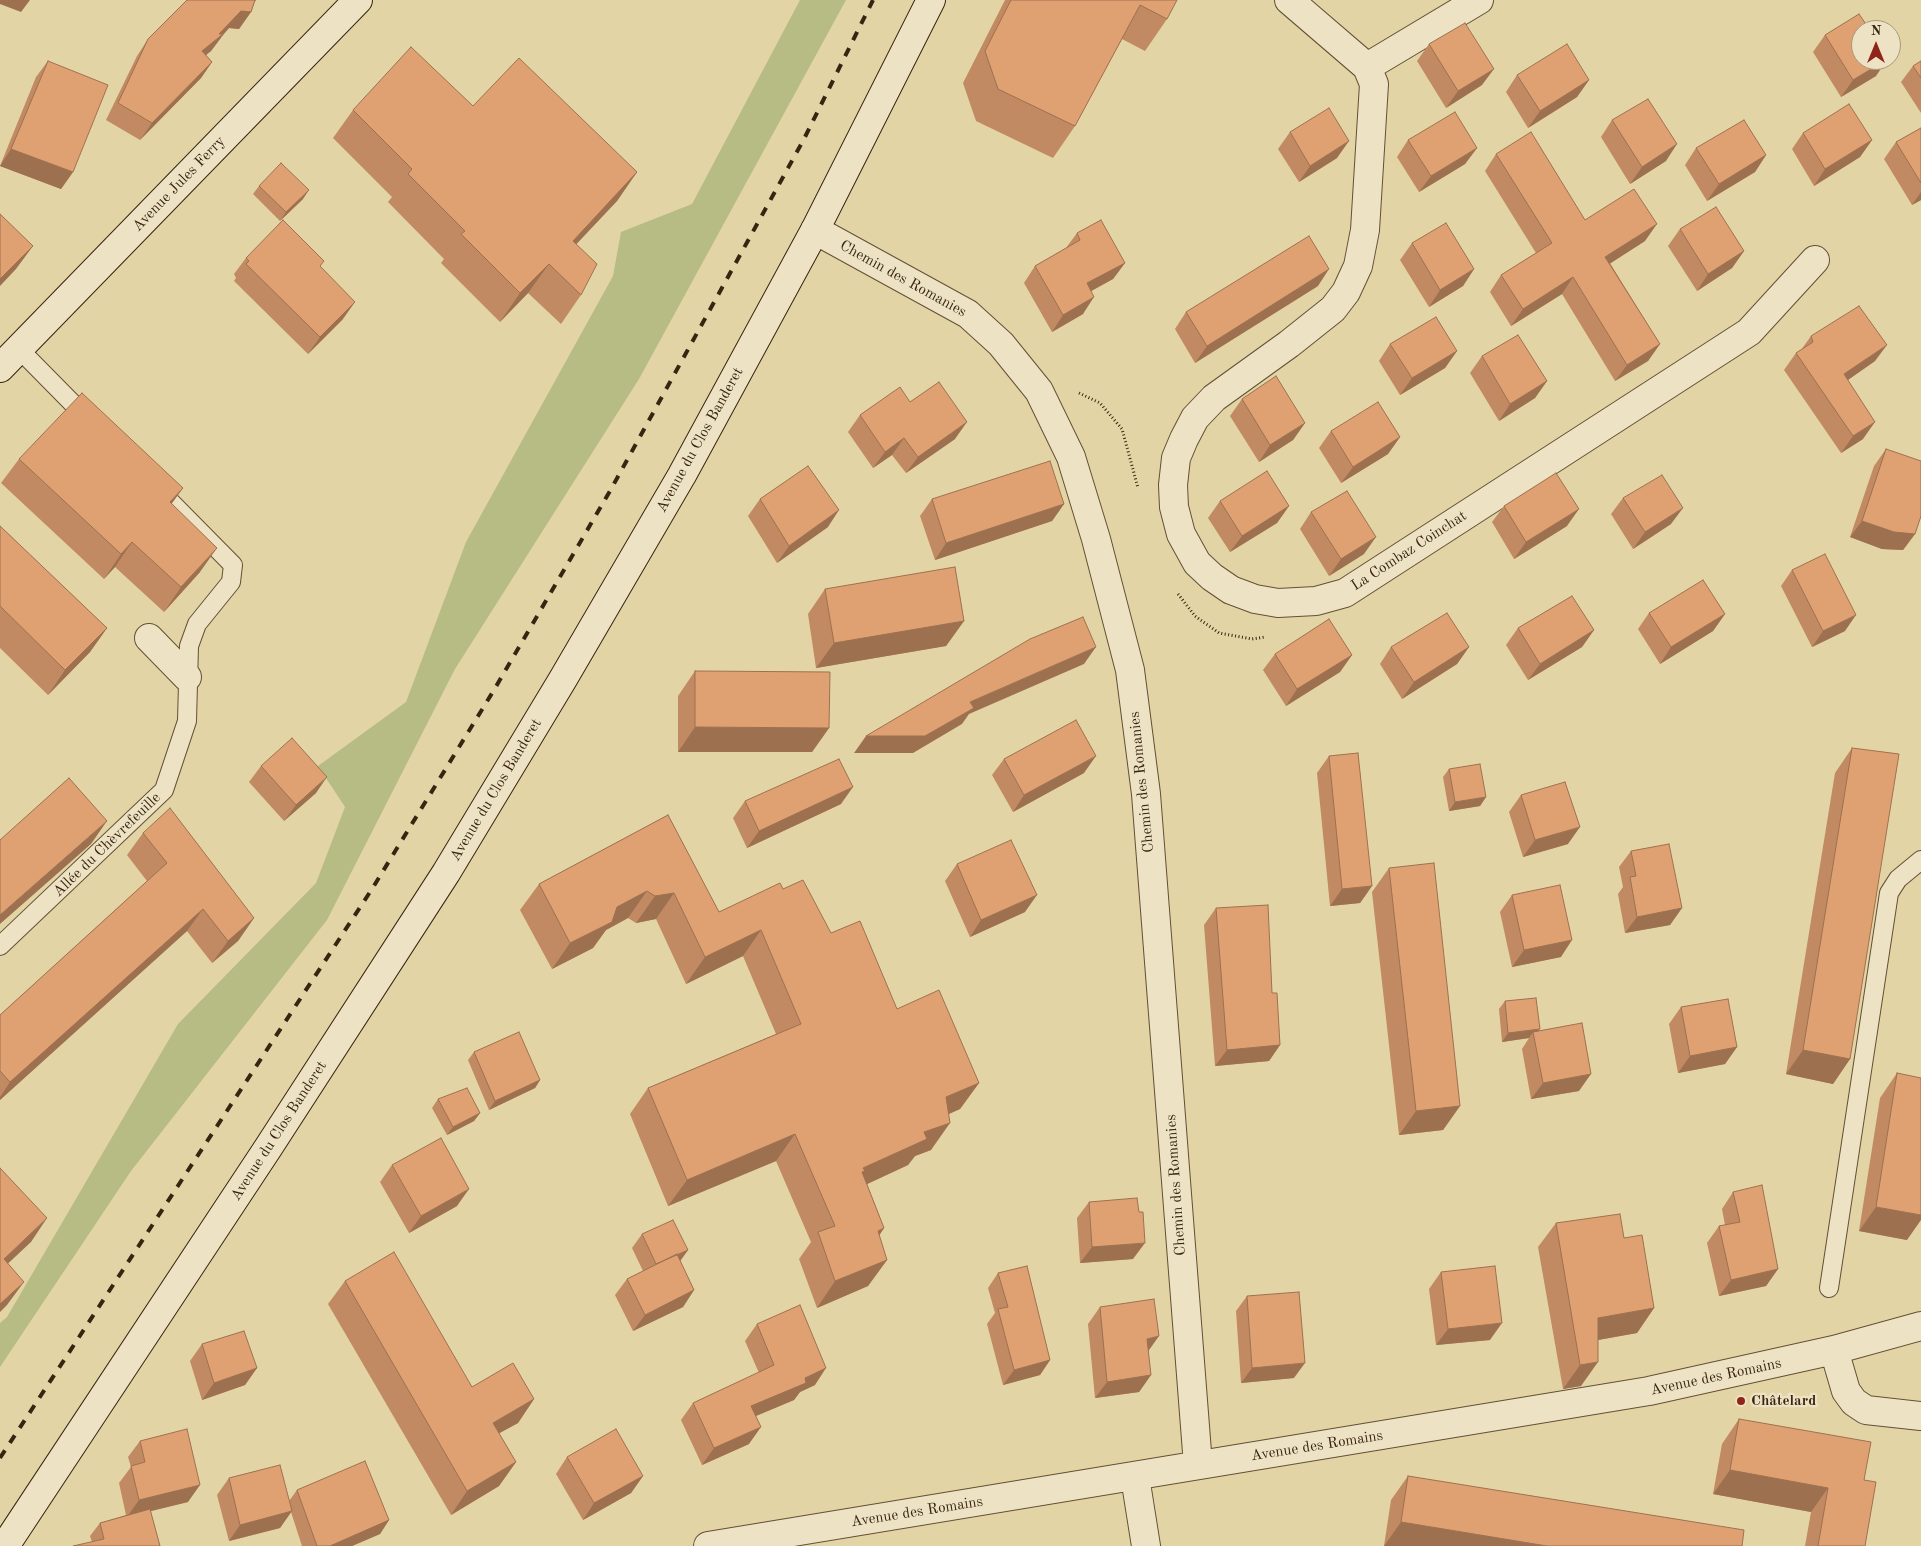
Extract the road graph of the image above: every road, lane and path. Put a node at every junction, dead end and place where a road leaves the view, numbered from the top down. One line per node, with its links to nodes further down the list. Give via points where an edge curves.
1 (358, 0): 8 (street, Avenue Jules Ferry)
2 (931, 0): 6 (street, Avenue du Clos Banderet)
3 (1289, 0): 5 (street)
4 (1479, 0): 5 (street)
5 (1368, 67): 7 (street, La Combaz Coinchat, via 1374,84 1365,230 1358,266 1346,292 1334,309 1214,398 1195,418 1176,458 1174,507 1181,534 1197,563 1231,590 1278,603 1316,601 1345,593 1749,332)
6 (815, 230): 20 (street, Chemin des Romanies, via 968,314 1001,344 1039,391 1071,456 1130,670 1146,794); 22 (street, Avenue du Clos Banderet, via 682,475 446,873)
7 (1815, 260)
8 (19, 349): 9 (street, Avenue Jules Ferry); 10 (lane)
9 (0, 368)
10 (102, 432)
11 (143, 474): 13 (lane, Allée du Chèvrefeuille, via 233,565 231,582 197,624 189,646)
12 (149, 638): 13 (street)
13 (187, 677): 15 (lane, Allée du Chèvrefeuille, via 187,721 164,790)
14 (1921, 860): 16 (lane, via 1898,879 1889,893)
15 (0, 946)
16 (1829, 1288)
17 (1921, 1326): 18 (street, Avenue des Romains)
18 (1834, 1350): 19 (street, via 1846,1391 1854,1402 1866,1410); 20 (street, Avenue des Romains, via 1649,1392)
19 (1921, 1416)
20 (1198, 1466): 21 (street, Avenue des Romains)
21 (1135, 1477): 23 (street, Avenue des Romains); 24 (street)
22 (5, 1546)
23 (708, 1546)
24 (1146, 1546)

